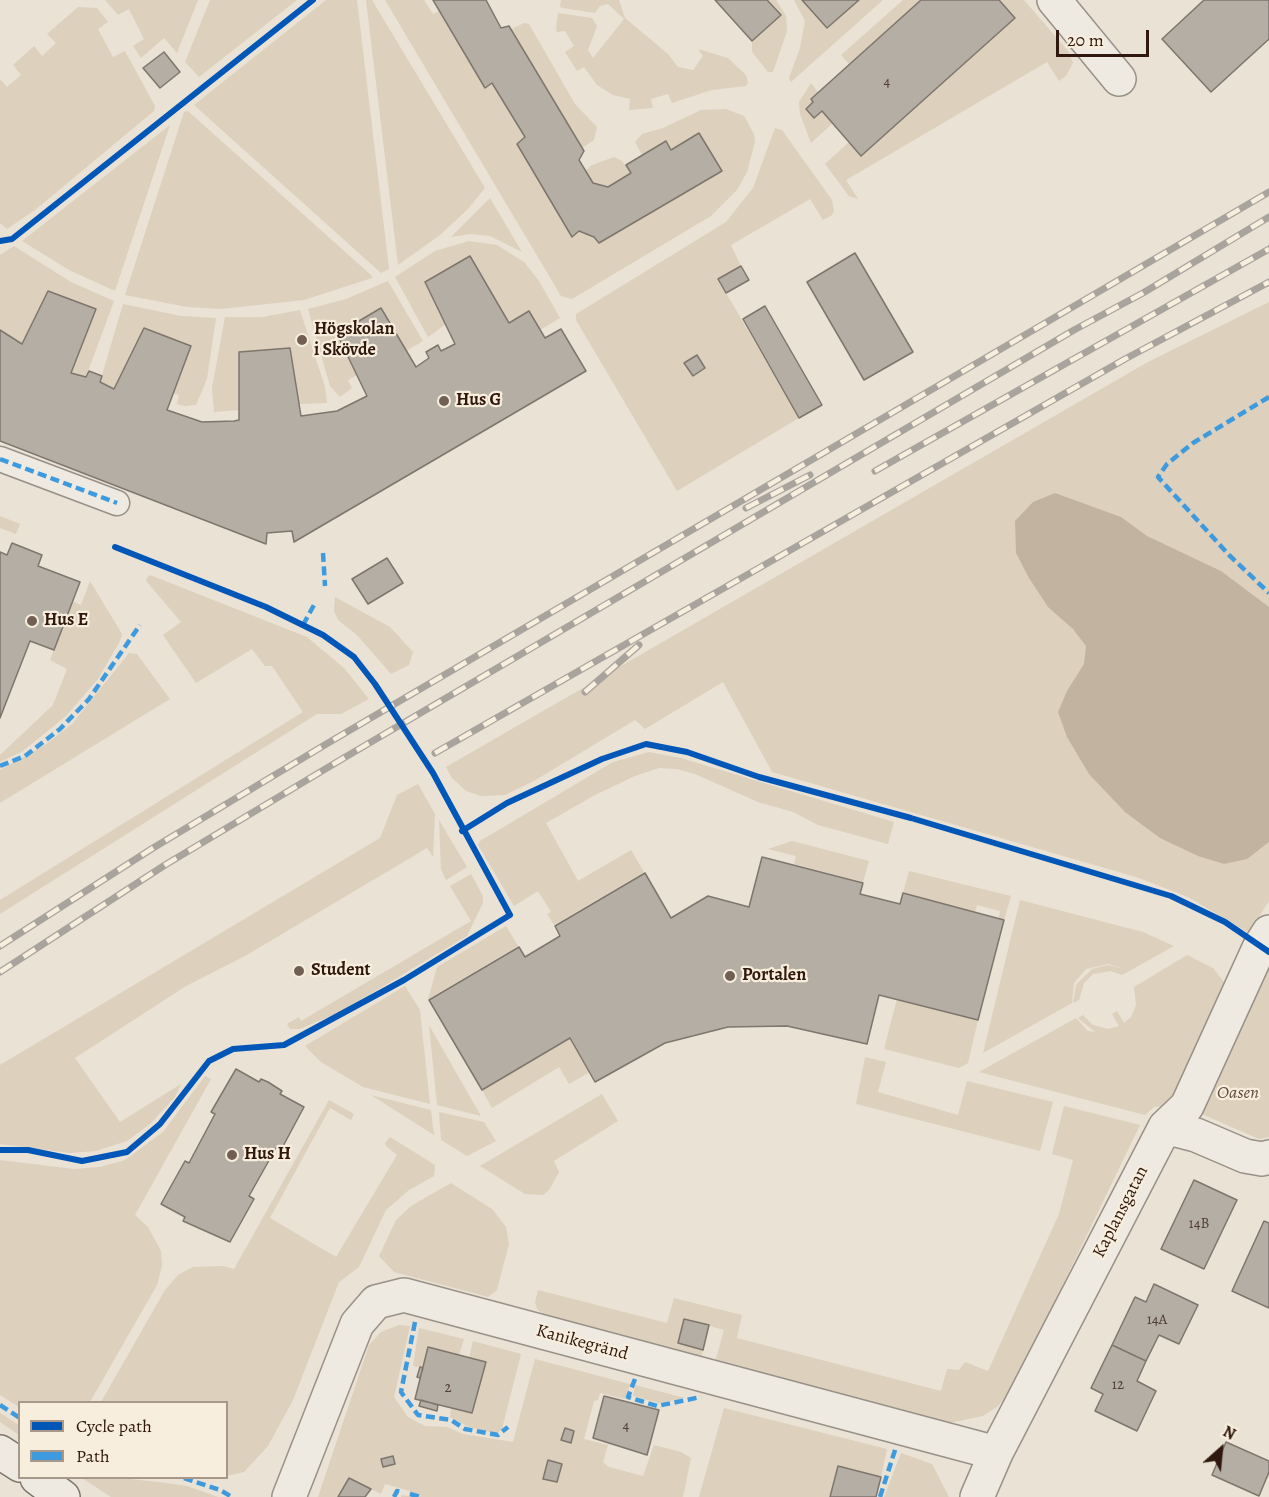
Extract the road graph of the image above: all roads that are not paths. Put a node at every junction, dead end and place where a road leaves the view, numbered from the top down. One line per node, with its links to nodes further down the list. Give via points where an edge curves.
1 (1054, 0): 2 (street)
2 (1119, 79)
3 (0, 459): 4 (street)
4 (117, 503)
5 (1269, 932): 6 (street, Kaplansgatan, via 1187,1106)
6 (1165, 1127): 7 (street, via 1196,1135 1245,1156); 9 (street, Kaplansgatan)
7 (1269, 1157)
8 (0, 1452): 10 (street)
9 (996, 1453): 13 (street, Kanikegränd, via 404,1295 376,1302 357,1324); 14 (street, Kaplansgatan)
10 (18, 1464)
11 (37, 1479): 12 (street)
12 (63, 1497)
13 (289, 1497)
14 (977, 1497)

